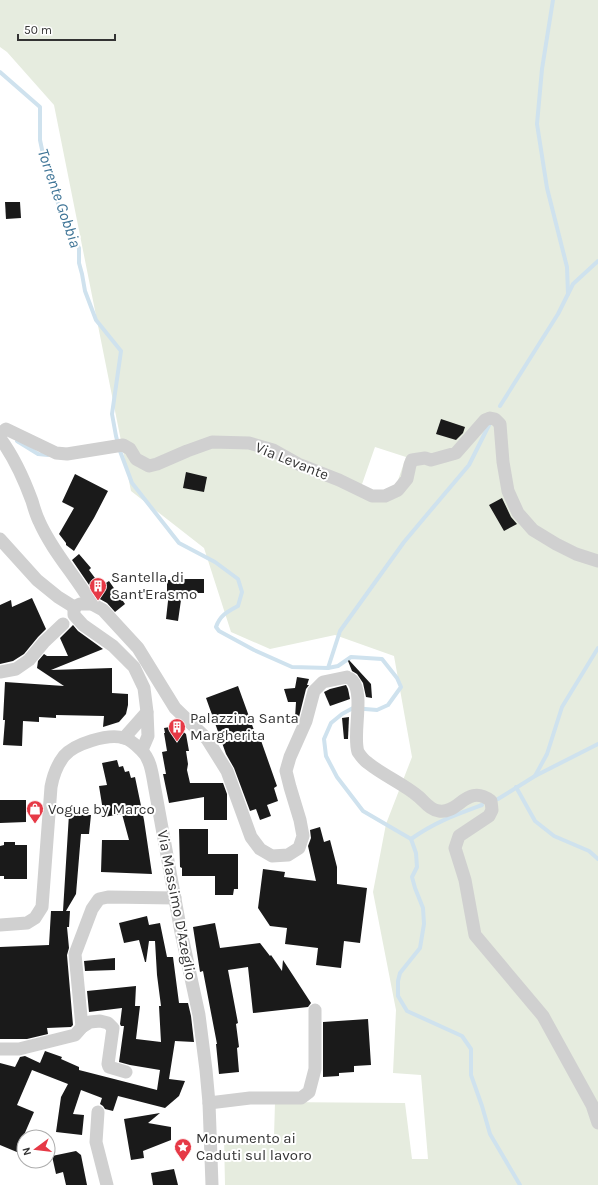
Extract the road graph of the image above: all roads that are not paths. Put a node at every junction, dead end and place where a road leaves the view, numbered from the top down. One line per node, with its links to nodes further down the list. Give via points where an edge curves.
1 (2, 434): 3 (street, Via Levante, via 56,453 103,452 123,445 130,449 136,459 149,466 212,442 249,443 273,450 298,464 372,496 385,496 398,490 407,479 412,460 431,460 456,453 485,420 495,419 500,424 508,490 518,513 533,530 556,544); 4 (street, Via Levante, via 38,520 60,558)
2 (0, 539): 5 (street, via 36,580)
3 (598, 561)
4 (92, 604): 5 (street); 19 (street, via 103,610 138,648 175,708 207,739 227,771 251,837 260,849 272,856 288,855 299,848 303,836 286,771 306,721 314,691 323,682 347,677 352,680 358,698 356,739 359,753 367,763 439,811 449,809 476,795 485,796 491,801 492,810 489,816 459,836 454,848 464,880 475,935 543,1016 592,1106)
5 (74, 607): 8 (street, via 74,615 83,625 113,646 134,667 144,688)
6 (63, 624): 7 (street, via 29,660 16,669)
7 (0, 672)
8 (147, 712): 9 (street); 10 (street, via 148,736)
9 (124, 738): 10 (street); 12 (street, via 112,736 97,739 80,745 65,755 54,773 51,787 42,907 35,918 27,923)
10 (142, 750): 11 (street, Via Massimo D'Azeglio, via 150,764)
11 (175, 898): 14 (street, via 99,899 92,909 74,954); 17 (street, Via Massimo D'Azeglio, via 198,1015)
12 (0, 926)
13 (315, 1010): 17 (street, via 314,1069 309,1092 301,1098 250,1098)
14 (82, 1027): 15 (street, via 75,1035 20,1049); 16 (street, via 90,1022 100,1021 108,1023 113,1028 108,1064 109,1067)
15 (0, 1049)
16 (126, 1072)
17 (209, 1103): 21 (street, Via Massimo D'Azeglio)
18 (98, 1112): 20 (street, via 96,1142)
19 (598, 1123)
20 (107, 1185)
21 (212, 1185)

